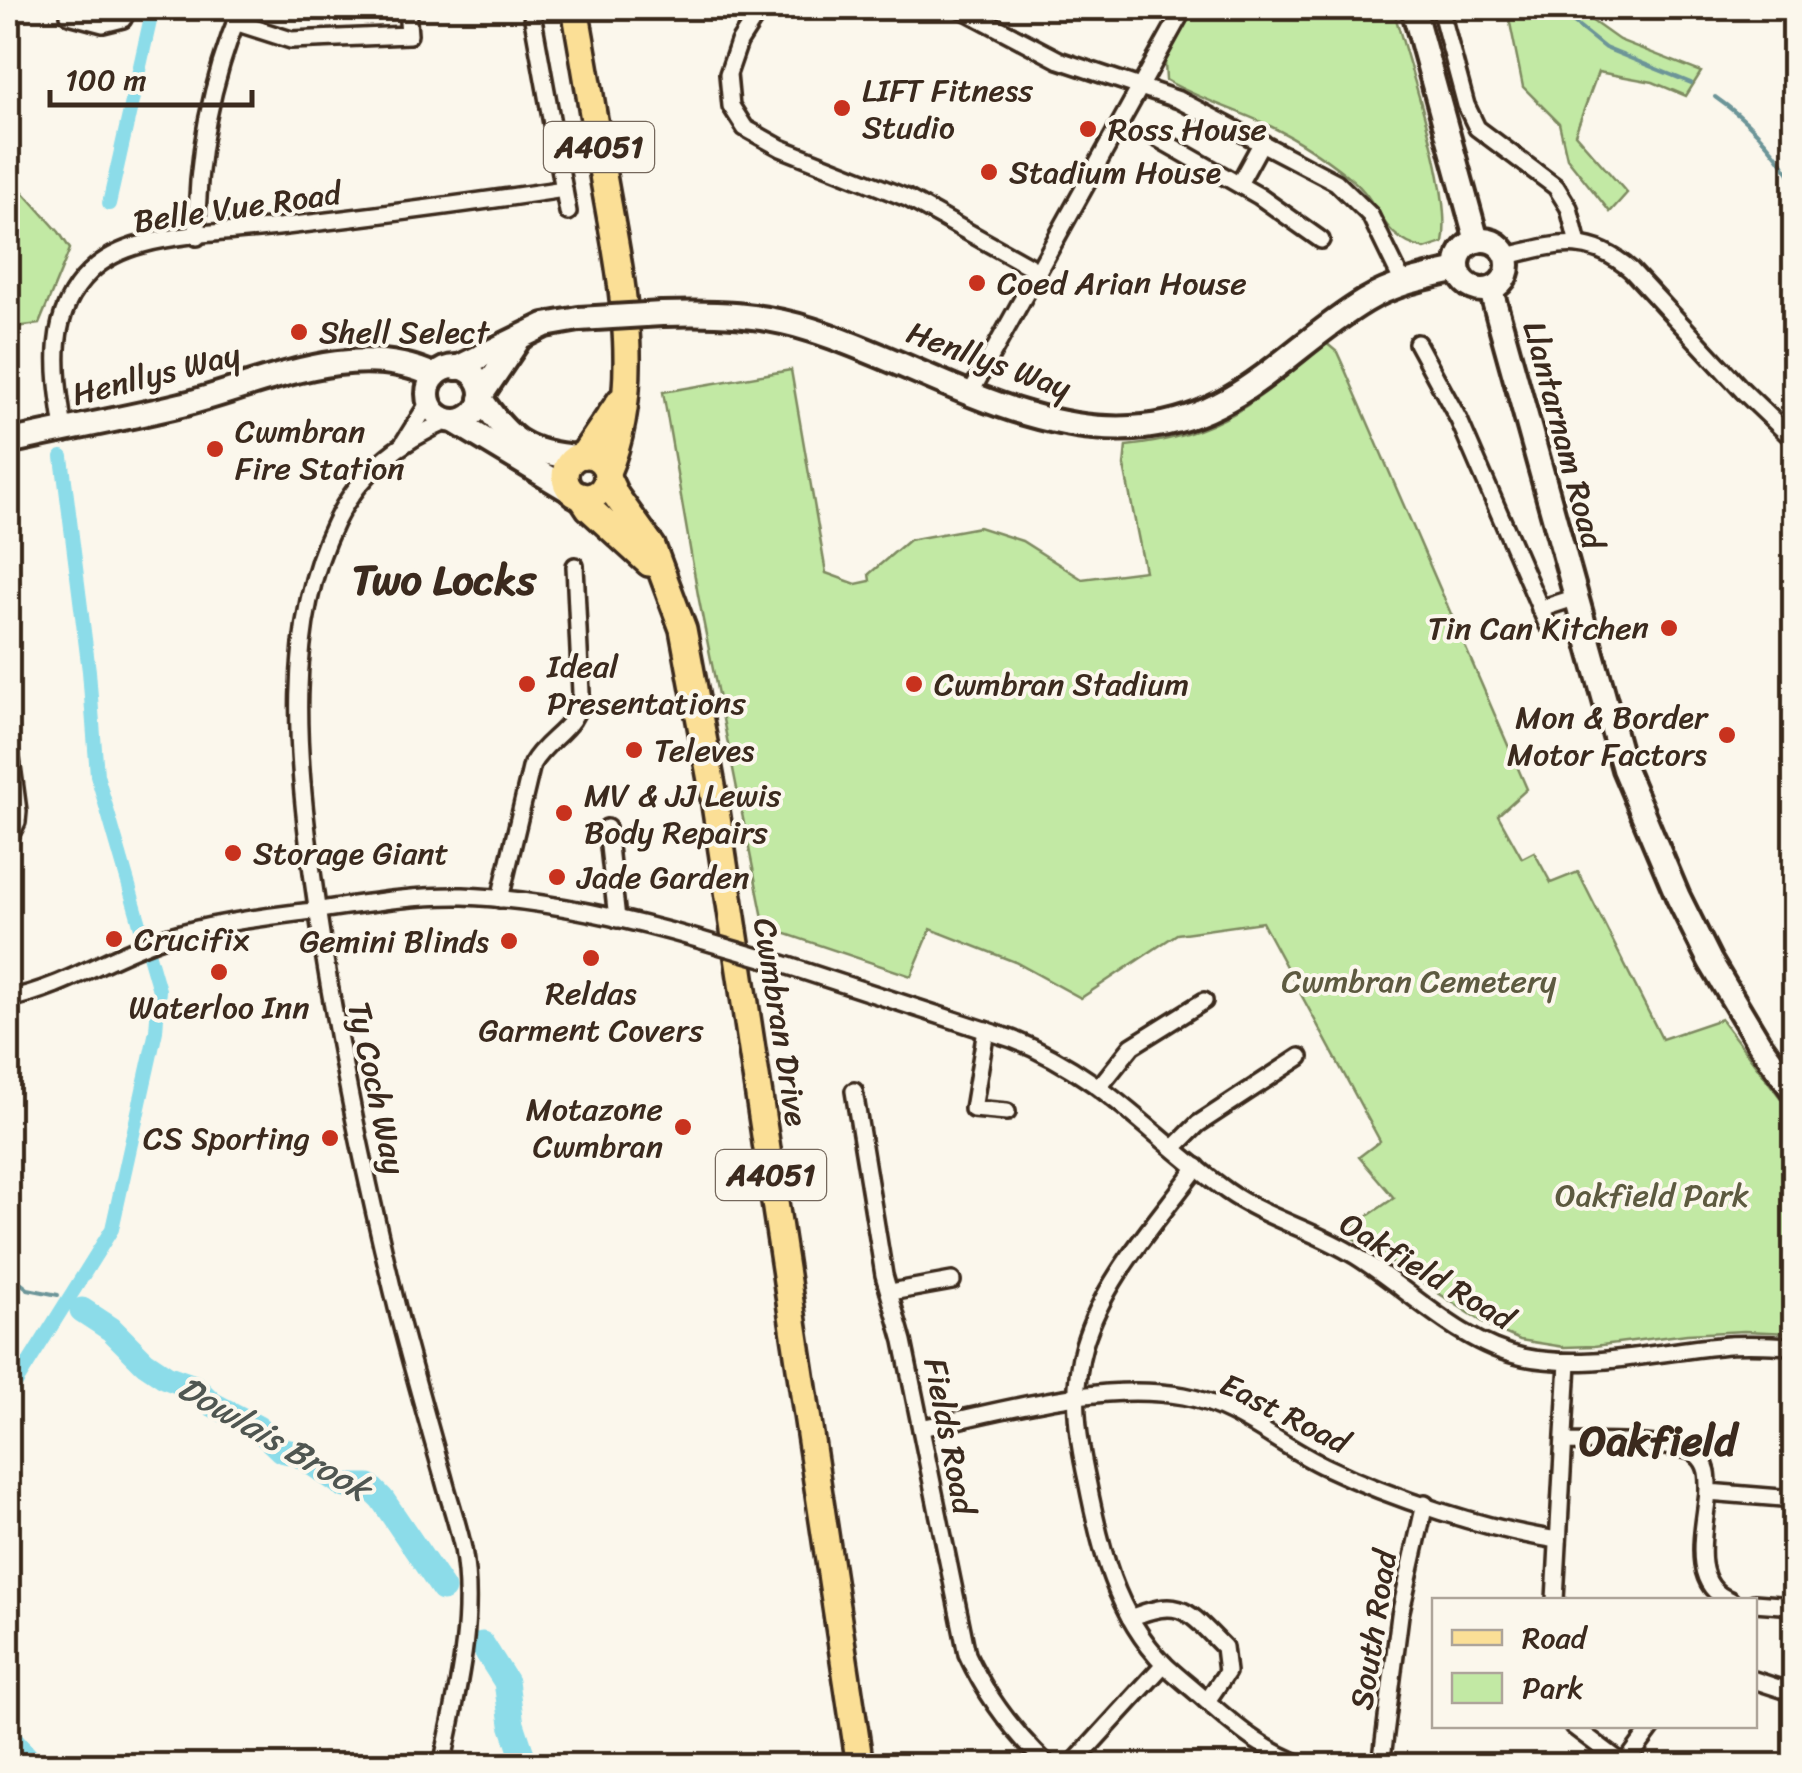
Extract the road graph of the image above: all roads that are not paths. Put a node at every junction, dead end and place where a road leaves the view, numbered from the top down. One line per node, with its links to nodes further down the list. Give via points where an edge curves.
1 (128, 8): 10 (street, via 110,24)
2 (407, 8): 11 (street, via 409,35 291,40)
3 (531, 8): 16 (street)
4 (576, 8): 30 (main road, A4051, via 620,287)
5 (761, 8): 24 (street, via 728,74 731,106 746,128 907,198)
6 (960, 8): 12 (street, via 1059,60)
7 (1184, 8): 12 (street)
8 (1414, 8): 20 (street)
9 (1440, 8): 21 (street, via 1476,128 1556,188)
10 (69, 15)
11 (238, 15): 18 (street, via 221,57 200,156)
12 (1140, 85): 14 (street); 24 (street)
13 (1157, 138): 15 (street)
14 (1262, 142): 15 (street); 25 (street, via 1355,197)
15 (1238, 184): 19 (street)
16 (564, 188): 17 (street); 18 (street, Belle Vue Road)
17 (568, 212)
18 (196, 237): 35 (street, Belle Vue Road, via 132,247 80,283 57,333)
19 (1321, 240)
20 (1476, 241): 22 (street, via 1498,245); 23 (street, via 1460,255)
21 (1578, 244): 22 (street); 36 (street, via 1605,251 1631,270)
22 (1507, 256): 26 (street, via 1504,280)
23 (1458, 270): 25 (street, Henllys Way); 26 (street, via 1474,289)
24 (1038, 271): 31 (street)
25 (1403, 283): 31 (street, Henllys Way, via 1357,306 1238,396 1179,420 1115,429 1077,426)
26 (1490, 290): 44 (street, Llantarnam Road)
27 (524, 336): 29 (street, Henllys Way); 31 (street, Henllys Way, bridge, via 579,319 724,314 846,341); 32 (street)
28 (1417, 342): 44 (street, Llantarnam Road, via 1459,420 1544,616)
29 (446, 372): 32 (street, via 477,379); 33 (street, via 428,393); 35 (street, Henllys Way, via 364,360 322,366)
30 (624, 391): 39 (main road, A4051); 40 (main road, A4051, via 620,438)
31 (971, 392)
32 (482, 396): 34 (street, via 468,417); 39 (street, via 518,443)
33 (429, 402): 34 (street); 38 (street, Ty Coch Way)
34 (452, 420): 38 (street, Ty Coch Way); 41 (street)
35 (64, 430): 37 (street, Henllys Way)
36 (1794, 440)
37 (8, 442)
38 (404, 442): 49 (street, Ty Coch Way, via 368,474 336,520 308,615 299,756)
39 (581, 456): 40 (main road, A4051, via 598,459); 41 (main road, A4051, via 566,472)
40 (607, 475): 41 (main road, via 596,494); 43 (main road, A4051, via 652,546)
41 (577, 494): 43 (main road, A4051)
42 (575, 566): 48 (street, via 580,701 568,727 532,764)
43 (667, 587): 85 (main road, Cwmbran Drive / A4051, via 683,630 713,791)
44 (1574, 598): 57 (street, Llantarnam Road, via 1624,769 1678,897 1750,1028)
45 (8, 736): 47 (street, via 18,811)
46 (608, 828): 50 (street)
47 (8, 840)
48 (500, 899): 49 (street, Oakfield Road, via 428,898); 50 (street, Oakfield Road)
49 (317, 910): 51 (street, Oakfield Road, via 157,941); 84 (street, Ty Coch Way, via 361,1152 463,1551 466,1622)
50 (617, 918): 53 (street, Oakfield Road, bridge)
51 (8, 999)
52 (1204, 1001): 55 (street, via 1132,1046)
53 (986, 1030): 55 (street, Oakfield Road, via 1034,1047); 58 (street, via 973,1108)
54 (1300, 1057): 59 (street, via 1198,1124)
55 (1100, 1086): 59 (street, Oakfield Road)
56 (854, 1090): 62 (street, Fields Road)
57 (1794, 1092)
58 (1008, 1112)
59 (1175, 1148): 60 (street, Oakfield Road)
60 (1197, 1167): 64 (street, Oakfield Road, via 1248,1204 1354,1254 1488,1344); 65 (street, via 1096,1314)
61 (952, 1281): 62 (street)
62 (890, 1292): 66 (street, Fields Road)
63 (1794, 1346): 64 (street, Oakfield Road, via 1722,1346)
64 (1568, 1362): 67 (street)
65 (1075, 1396): 66 (street, East Road); 70 (street, East Road, via 1162,1393 1213,1403 1326,1468); 76 (street, via 1098,1533)
66 (921, 1428): 86 (street, Fields Road, via 967,1654 983,1690)
67 (1565, 1442): 68 (street, via 1690,1450 1706,1468); 71 (street)
68 (1708, 1492): 69 (street); 73 (street, via 1704,1572 1712,1591)
69 (1794, 1499)
70 (1424, 1504): 71 (street, East Road); 89 (street, South Road, via 1400,1615)
71 (1558, 1540): 72 (street)
72 (1555, 1598)
73 (1726, 1598)
74 (1757, 1604): 75 (street)
75 (1794, 1606)
76 (1130, 1618): 77 (street); 80 (street, via 1158,1606 1180,1608 1224,1647 1227,1672)
77 (1164, 1664): 80 (street); 87 (street)
78 (1757, 1681): 79 (street)
79 (1794, 1692)
80 (1207, 1701): 88 (street, via 1240,1731)
81 (1577, 1728): 83 (street)
82 (1652, 1728): 83 (street)
83 (1625, 1765)
84 (442, 1766)
85 (860, 1766)
86 (1050, 1766)
87 (1071, 1766)
88 (1306, 1766)
89 (1381, 1766)

